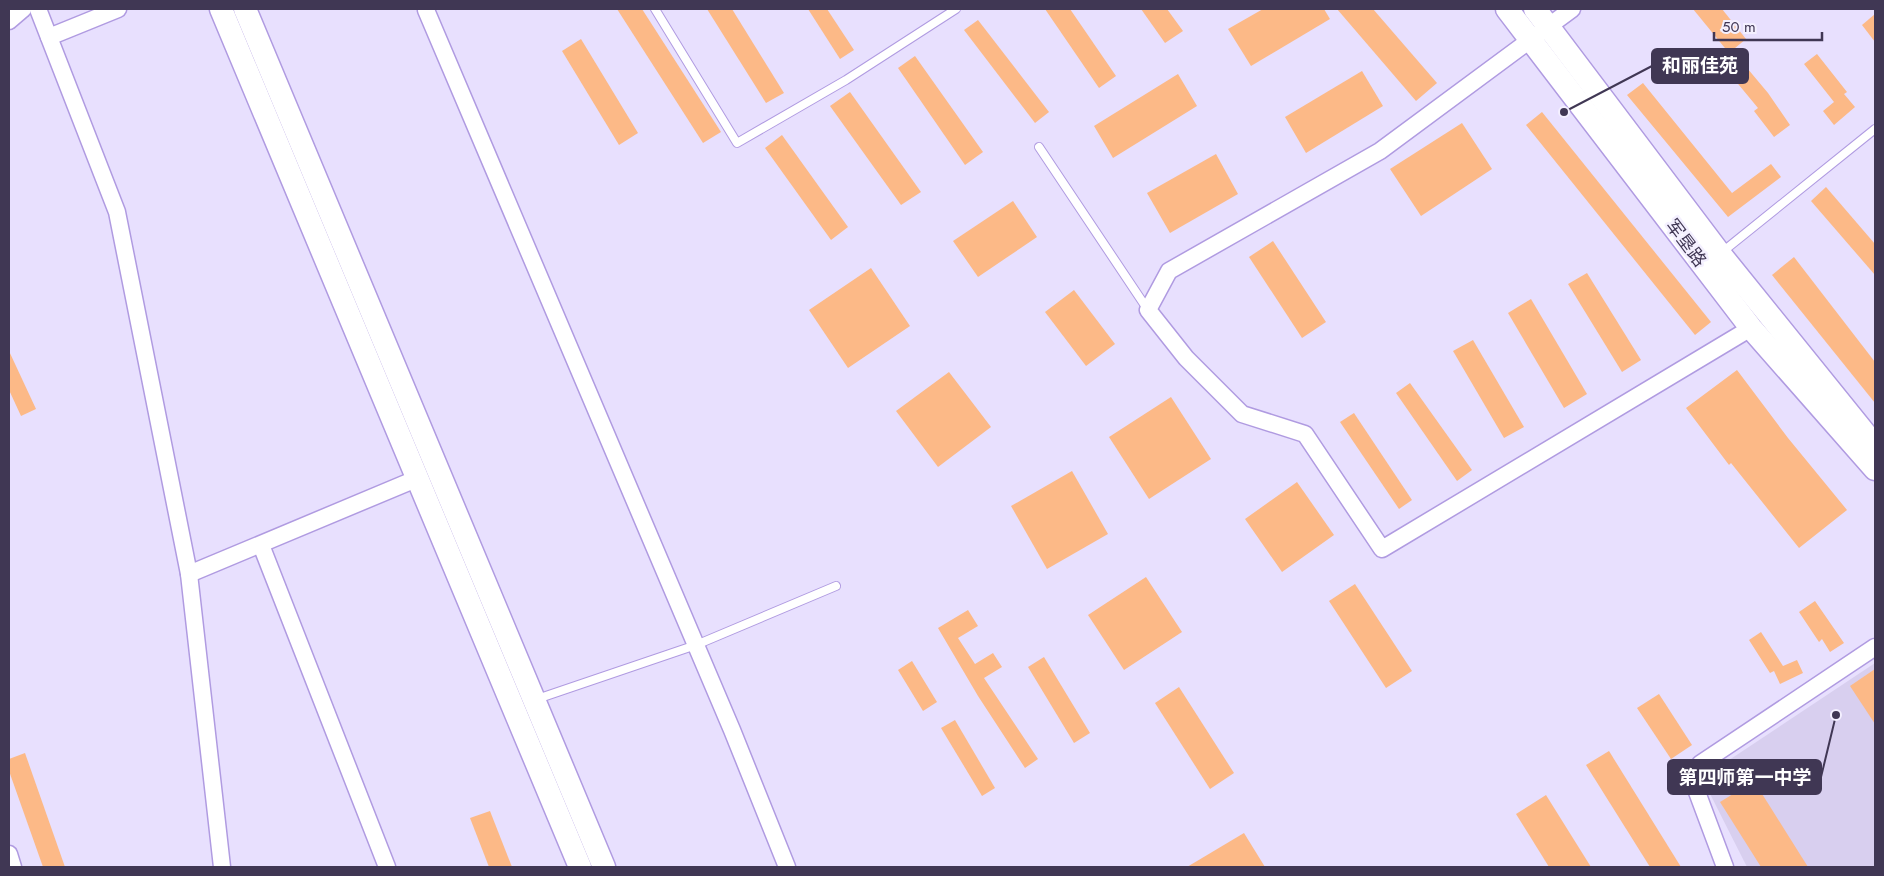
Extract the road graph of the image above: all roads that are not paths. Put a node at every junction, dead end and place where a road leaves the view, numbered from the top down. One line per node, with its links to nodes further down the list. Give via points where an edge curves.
1 (23, 9): 12 (street)
2 (38, 9): 14 (street)
3 (118, 9): 14 (street)
4 (221, 9): 22 (main road)
5 (246, 9): 28 (main road)
6 (655, 9): 7 (lane, via 737,143 846,80)
7 (956, 9)
8 (1507, 9): 13 (main road, 军垦路)
9 (1534, 9): 13 (main road, 军垦路)
10 (1572, 9): 13 (street)
11 (426, 10): 26 (street)
12 (9, 21)
13 (1540, 34): 17 (main road, 军垦路); 18 (street, via 1380,151 1169,271); 19 (main road, 军垦路)
14 (49, 37): 24 (street, via 118,212)
15 (1875, 129): 17 (lane)
16 (1039, 147): 18 (lane)
17 (1720, 254): 20 (main road, 军垦路)
18 (1148, 310): 19 (street, via 1186,358 1242,414 1306,434 1382,549)
19 (1751, 328): 21 (main road, 军垦路)
20 (1875, 446)
21 (1875, 469)
22 (416, 479): 23 (street); 33 (main road)
23 (261, 545): 24 (street); 32 (street)
24 (188, 574): 31 (street)
25 (836, 586): 26 (lane)
26 (696, 645): 28 (lane); 35 (street)
27 (1875, 647): 36 (street, via 1700,764 1694,784)
28 (535, 700): 34 (main road)
29 (9, 854): 30 (street)
30 (13, 867)
31 (222, 867)
32 (387, 867)
33 (580, 867)
34 (604, 867)
35 (787, 867)
36 (1725, 867)

